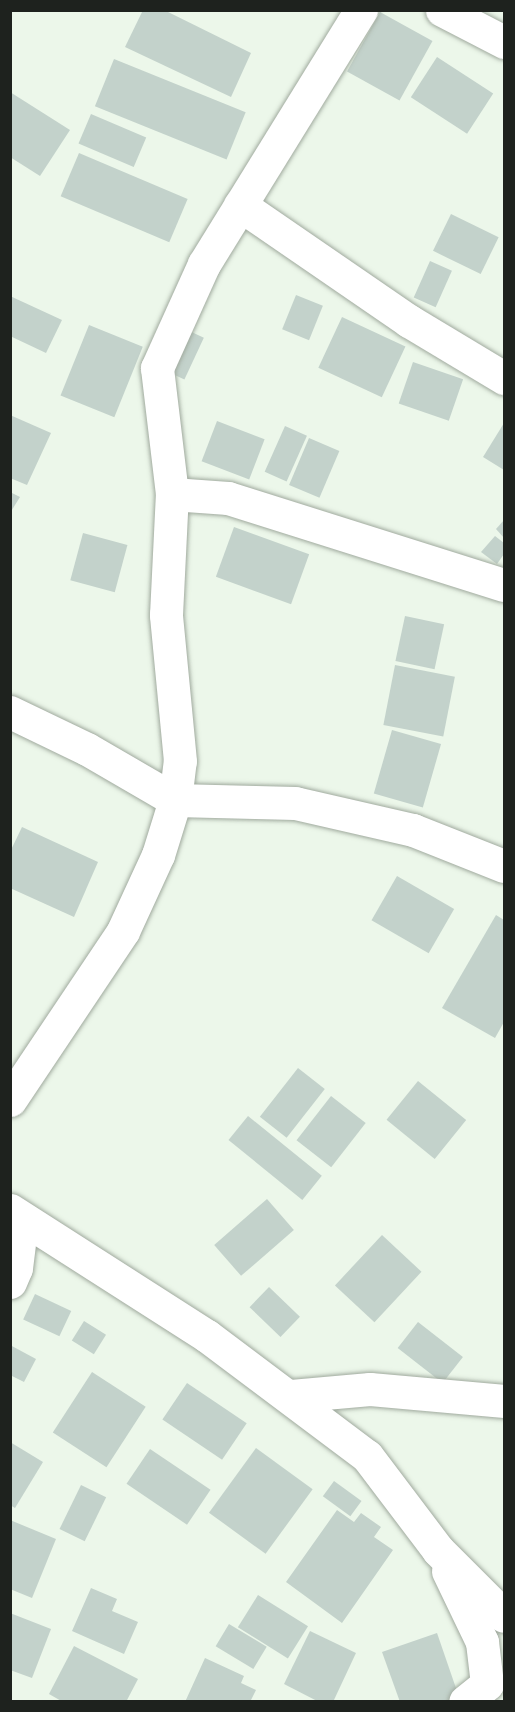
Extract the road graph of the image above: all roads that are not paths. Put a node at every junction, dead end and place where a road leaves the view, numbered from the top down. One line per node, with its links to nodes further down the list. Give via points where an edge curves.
1 (361, 10): 4 (street)
2 (442, 10): 3 (street)
3 (504, 42)
4 (240, 204): 5 (street, via 410,321); 6 (street, via 204,264 157,368)
5 (504, 378)
6 (172, 494): 7 (street, via 228,498); 9 (street, via 166,615 180,761)
7 (504, 585)
8 (10, 712): 9 (street, via 87,749)
9 (175, 800): 10 (street, via 295,803 412,830); 11 (street, via 158,855 123,932)
10 (504, 866)
11 (10, 1100)
12 (16, 1215): 13 (street, via 16,1268); 14 (street, via 192,1326)
13 (10, 1282)
14 (291, 1396): 15 (street, via 370,1389); 16 (street, via 367,1456)
15 (504, 1401)
16 (438, 1550): 17 (street); 18 (street, via 482,1642 487,1684)
17 (504, 1616)
18 (465, 1701)

